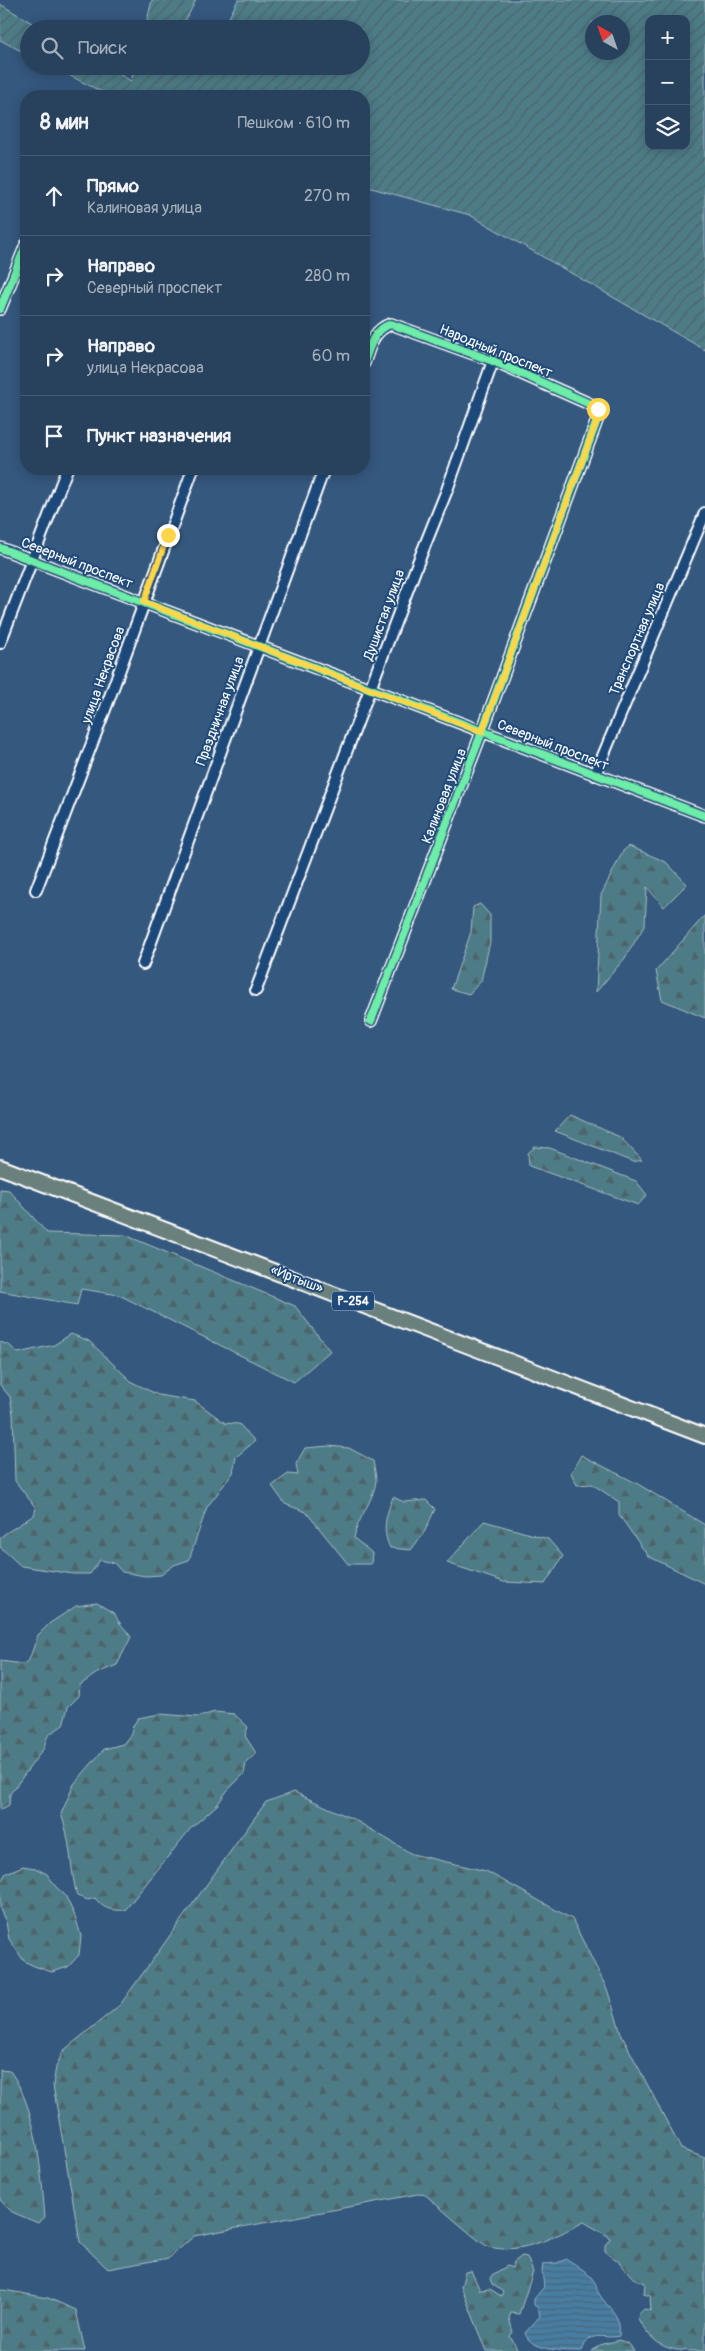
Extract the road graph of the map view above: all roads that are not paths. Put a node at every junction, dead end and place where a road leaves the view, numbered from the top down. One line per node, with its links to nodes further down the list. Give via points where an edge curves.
1 (20, 260): 2 (street)
2 (0, 310)
3 (370, 347): 4 (street, Народный проспект, via 375,334 391,324)
4 (492, 361): 5 (street, Народный проспект); 15 (street, Душистая улица, via 448,490)
5 (598, 409): 16 (street, Калиновая улица, via 599,415)
6 (65, 475): 11 (street)
7 (191, 475): 12 (street, улица Некрасова)
8 (322, 475): 14 (street, Праздничная улица)
9 (705, 513): 17 (street, Транспортная улица)
10 (0, 548): 11 (street, Северный проспект)
11 (32, 559): 12 (street, Северный проспект); 13 (street)
12 (144, 602): 14 (street, Северный проспект); 19 (street, улица Некрасова)
13 (0, 643)
14 (258, 647): 15 (street, Северный проспект); 20 (street, Праздничная улица)
15 (371, 690): 16 (street, Северный проспект); 21 (street, Душистая улица)
16 (482, 732): 17 (street, Северный проспект); 22 (street, Калиновая улица)
17 (595, 775): 18 (street, Северный проспект)
18 (705, 816)
19 (36, 890)
20 (142, 964)
21 (256, 990)
22 (371, 1021)
23 (0, 1167): 24 (highway, «Иртыш» / Р-254)
24 (705, 1436)

